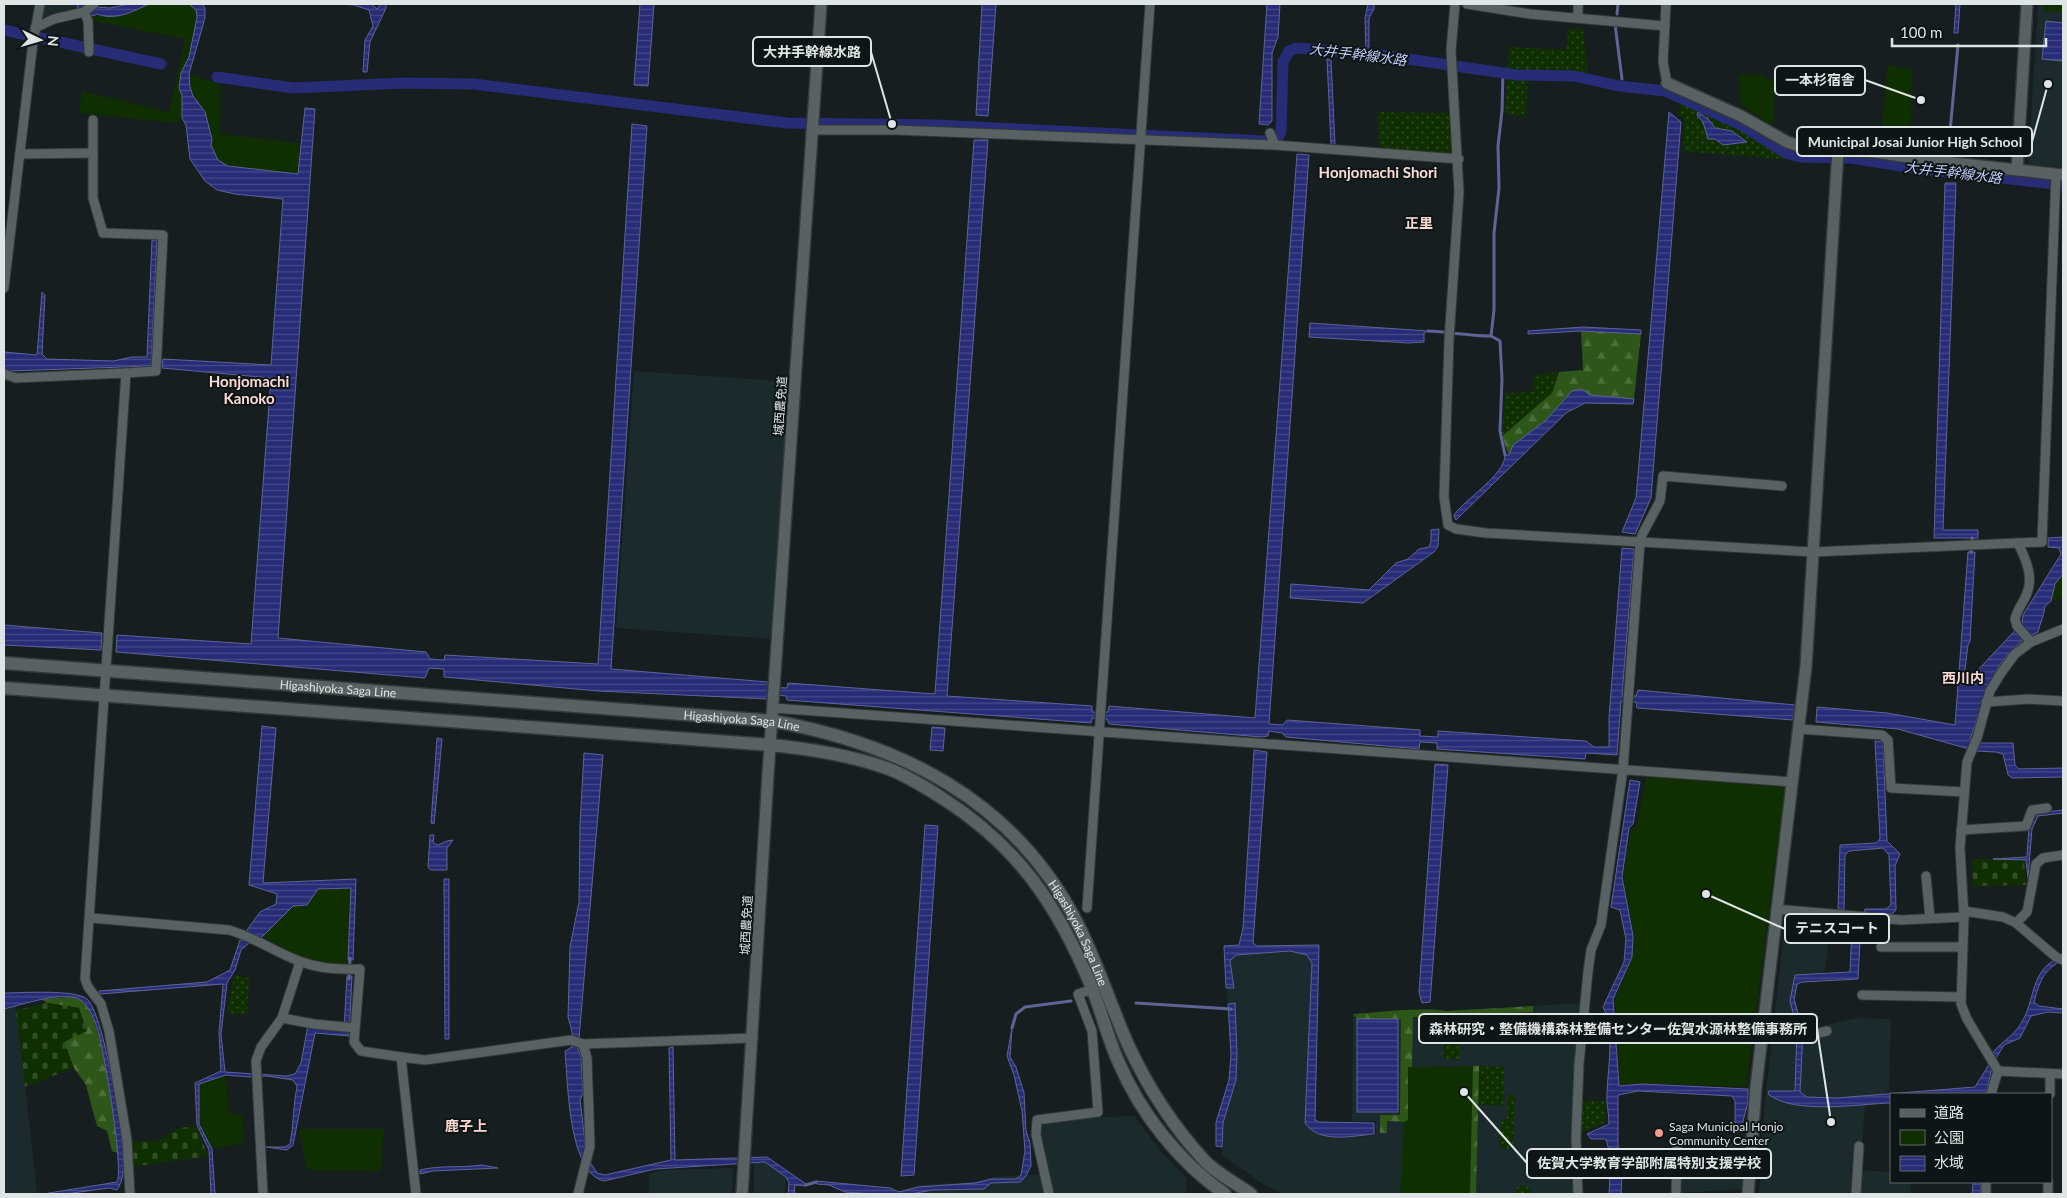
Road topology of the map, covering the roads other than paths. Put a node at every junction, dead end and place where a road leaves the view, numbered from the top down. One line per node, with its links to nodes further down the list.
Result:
1 (40, 4): 13 (street)
2 (94, 4): 10 (street)
3 (821, 4): 17 (street, 城西農免道)
4 (1150, 4): 19 (street)
5 (1455, 4): 24 (street)
6 (1467, 4): 11 (street)
7 (1578, 4): 11 (street)
8 (1666, 4): 12 (street)
9 (2027, 4): 25 (street)
10 (84, 12): 13 (street); 14 (street)
11 (1578, 17): 12 (street)
12 (1664, 26): 15 (street)
13 (35, 28): 22 (street)
14 (89, 48)
15 (1667, 83): 23 (street)
16 (93, 120): 21 (street)
17 (813, 130): 19 (street); 42 (street, 城西農免道)
18 (1270, 133): 20 (street)
19 (1140, 141): 20 (street); 44 (street)
20 (1274, 145): 24 (street)
21 (93, 153): 22 (street); 28 (street)
22 (20, 154): 27 (street)
23 (1838, 155): 25 (street); 33 (street)
24 (1459, 159): 31 (street)
25 (2017, 170): 26 (street)
26 (2058, 176): 32 (street)
27 (4, 288)
28 (126, 373): 29 (street); 37 (street)
29 (5, 375)
30 (1782, 486): 31 (street)
31 (1640, 543): 33 (street); 46 (street)
32 (2018, 543): 33 (street); 35 (street)
33 (1813, 552): 43 (street)
34 (2063, 629): 35 (street)
35 (2030, 641): 41 (street)
36 (4, 663): 37 (main road, Higashiyoka Saga Line)
37 (106, 671): 39 (street); 42 (main road, Higashiyoka Saga Line)
38 (4, 688): 39 (main road, Higashiyoka Saga Line)
39 (104, 696): 45 (main road, Higashiyoka Saga Line); 56 (street)
40 (2063, 701): 41 (street)
41 (1986, 702): 48 (street)
42 (774, 709): 44 (street); 45 (street, 城西農免道); 80 (main road, Higashiyoka Saga Line)
43 (1799, 729): 47 (street); 48 (street)
44 (1098, 732): 46 (street); 53 (street)
45 (771, 745): 63 (main road, Higashiyoka Saga Line); 70 (street, 城西農免道)
46 (1623, 769): 47 (street); 89 (street)
47 (1793, 782): 54 (street)
48 (1964, 792): 50 (street)
49 (2047, 808): 50 (street)
50 (1961, 830): 55 (street)
51 (2063, 855): 58 (street)
52 (1926, 876): 57 (street)
53 (1087, 908)
54 (1776, 909): 57 (street); 69 (street)
55 (1964, 914): 57 (street); 58 (street); 59 (street)
56 (91, 918): 62 (street); 82 (street)
57 (1930, 918)
58 (2016, 923): 61 (street)
59 (1962, 946): 60 (street); 65 (street)
60 (1881, 947)
61 (2059, 958)
62 (300, 962): 66 (street); 67 (street)
63 (1092, 989): 81 (main road, Higashiyoka Saga Line); 87 (street)
64 (1862, 995): 65 (street)
65 (1960, 996): 73 (street)
66 (282, 1018): 67 (street); 83 (street)
67 (350, 1027): 72 (street)
68 (1827, 1031): 69 (street)
69 (1762, 1032): 91 (street)
70 (753, 1038): 71 (street); 86 (street, 城西農免道)
71 (583, 1044): 72 (street); 85 (street)
72 (401, 1058): 84 (street)
73 (1996, 1067): 74 (street); 76 (street)
74 (2050, 1074): 75 (street); 77 (street)
75 (2063, 1074)
76 (1991, 1093)
77 (2050, 1093)
78 (1859, 1146): 92 (street)
79 (1676, 1147): 90 (street)
80 (1223, 1174): 81 (main road); 88 (main road, Higashiyoka Saga Line)
81 (1216, 1192)
82 (130, 1194)
83 (263, 1194)
84 (416, 1194)
85 (578, 1194)
86 (742, 1194)
87 (1049, 1194)
88 (1252, 1194)
89 (1578, 1194)
90 (1676, 1194)
91 (1748, 1194)
92 (1856, 1194)

